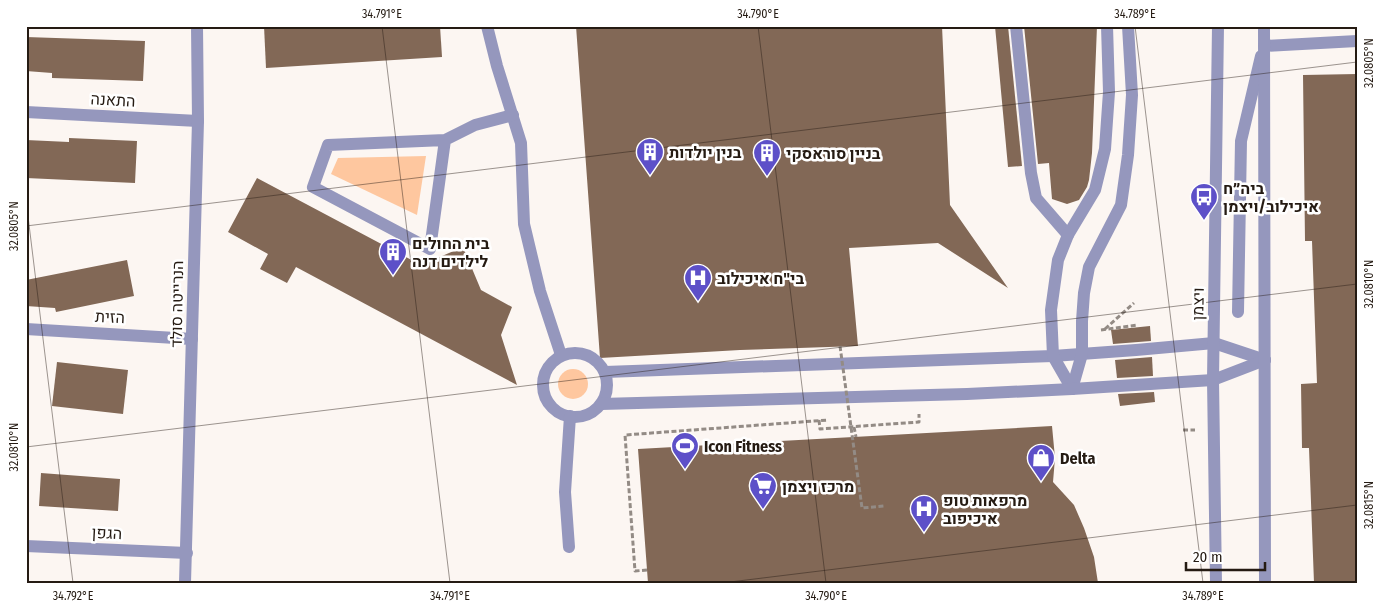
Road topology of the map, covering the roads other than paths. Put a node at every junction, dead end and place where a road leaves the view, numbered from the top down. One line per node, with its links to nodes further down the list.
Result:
1 (197, 26): 12 (street, הנרייטה סולד)
2 (488, 26): 11 (street)
3 (1016, 26): 14 (street)
4 (1107, 26): 14 (street)
5 (1128, 26): 19 (street)
6 (1218, 26): 18 (street, ויצמן)
7 (1264, 26): 9 (street)
8 (1357, 41): 9 (street)
9 (1264, 46): 15 (street); 22 (street)
10 (26, 112): 12 (street, התאנה)
11 (512, 115): 13 (street); 20 (street)
12 (198, 121): 17 (street, הנרייטה סולד)
13 (445, 140): 13 (street)
14 (1068, 235): 21 (street)
15 (1238, 312)
16 (26, 329): 17 (street, הזית)
17 (192, 338): 30 (street, הנרייטה סולד)
18 (1214, 343): 19 (street); 22 (street); 24 (street, ויצמן)
19 (1082, 354): 21 (street); 25 (street)
20 (561, 355): 23 (street); 27 (street)
21 (1053, 356): 23 (street); 25 (street)
22 (1265, 360): 24 (street); 33 (street)
23 (605, 372): 26 (street)
24 (1213, 380): 25 (street); 32 (street, ויצמן)
25 (1072, 389): 26 (street)
26 (601, 404): 27 (street)
27 (570, 416): 29 (street)
28 (26, 546): 30 (street, הגפן)
29 (569, 547)
30 (187, 553): 31 (street, הנרייטה סולד)
31 (185, 583)
32 (1216, 583)
33 (1265, 583)

